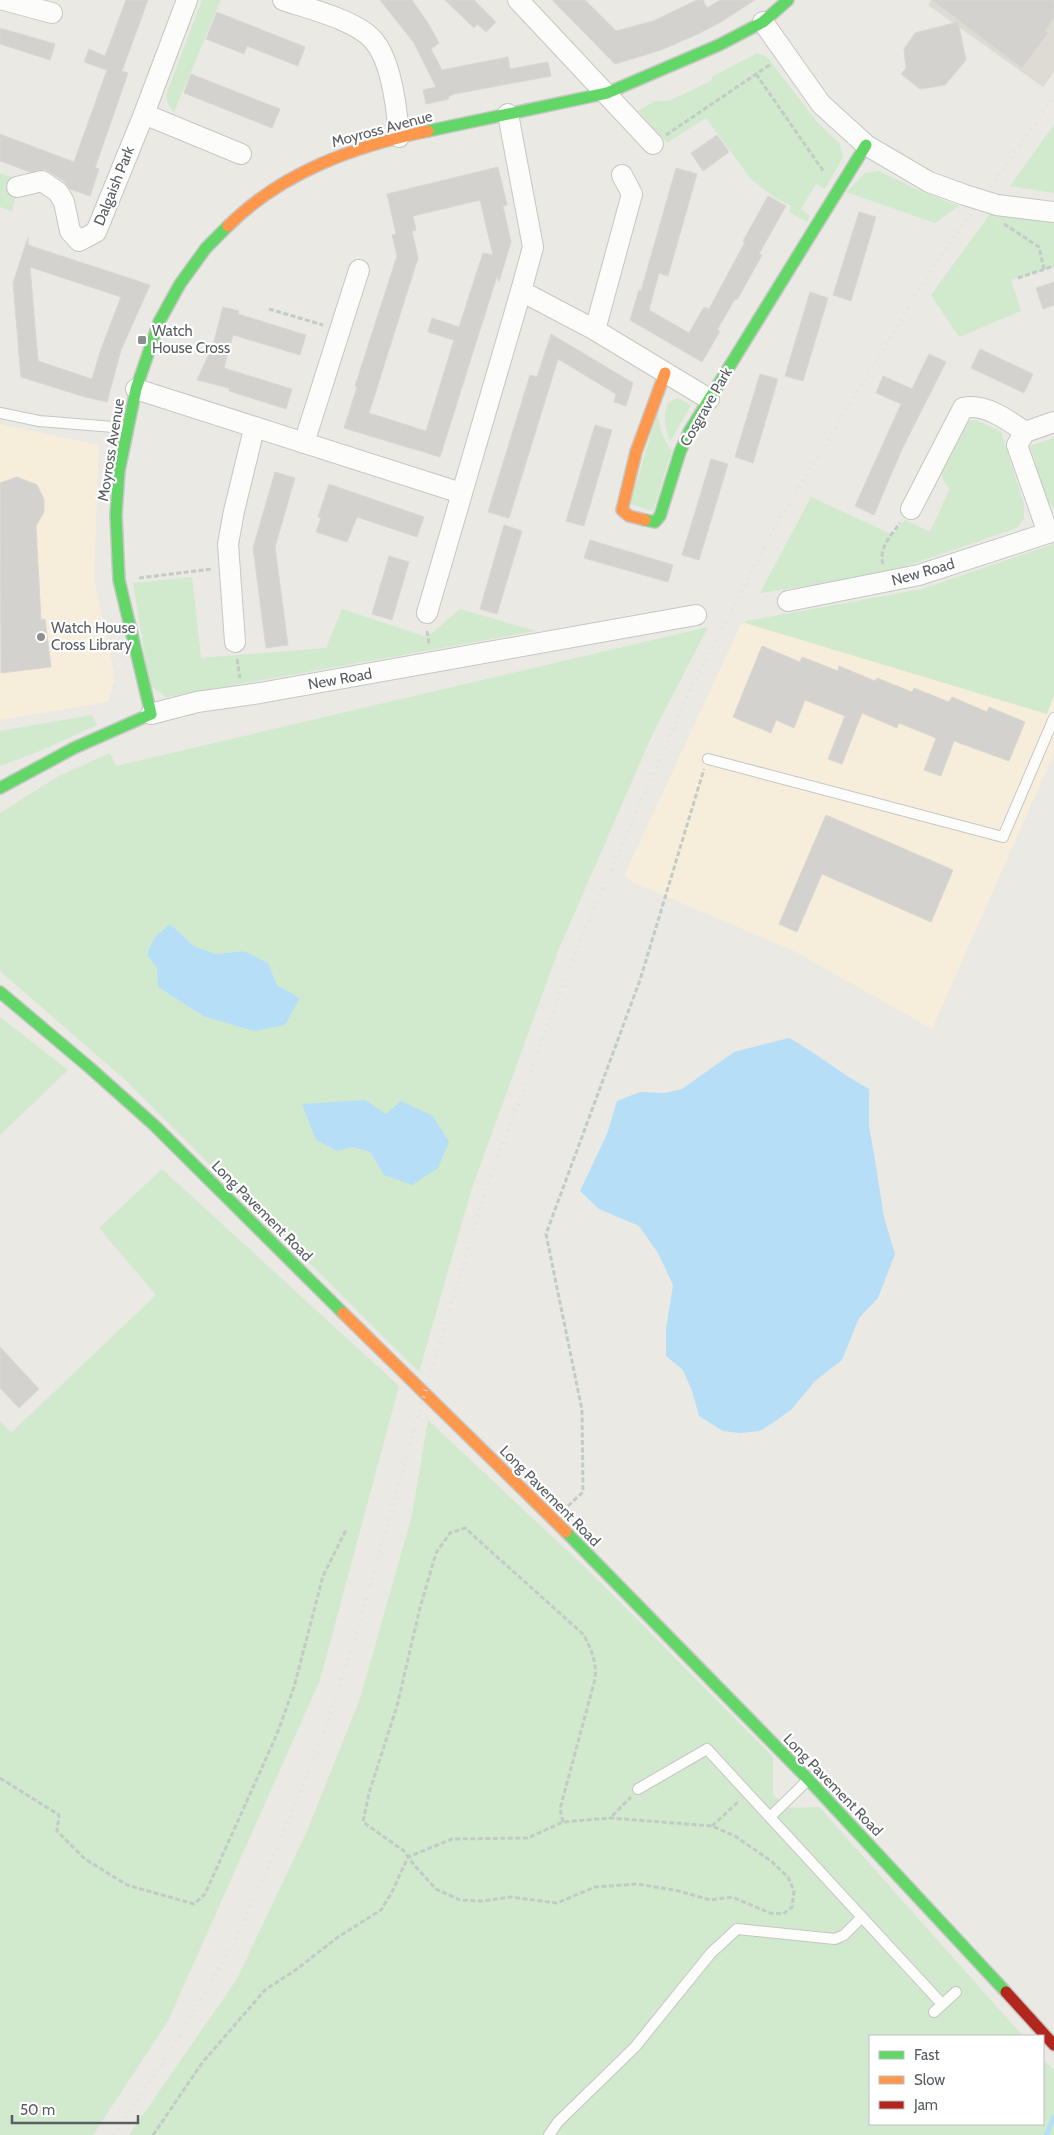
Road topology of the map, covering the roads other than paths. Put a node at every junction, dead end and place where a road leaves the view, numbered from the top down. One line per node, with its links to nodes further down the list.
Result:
1 (4, 0): 6 (street)
2 (188, 0): 9 (street, Dalgaish Park)
3 (283, 0): 11 (street)
4 (518, 0): 8 (street)
5 (788, 0): 7 (street, Moyross Avenue)
6 (52, 13)
7 (763, 22): 8 (street, Moyross Avenue); 13 (street)
8 (606, 93): 10 (street, Moyross Avenue); 12 (street)
9 (144, 114): 14 (street); 16 (street, Dalgaish Park)
10 (508, 114): 11 (street, Moyross Avenue); 19 (street)
11 (400, 137): 22 (street, Moyross Avenue)
12 (654, 144)
13 (866, 145): 17 (street, bridge); 23 (street, Cosgrave Park)
14 (241, 154)
15 (622, 175): 20 (street)
16 (17, 187)
17 (1054, 212)
18 (360, 270): 29 (street)
19 (521, 291): 20 (street); 30 (street)
20 (595, 330): 21 (street)
21 (665, 373): 23 (street); 23 (street, Cosgrave Park)
22 (136, 389): 26 (street, Moyross Avenue); 27 (street)
23 (709, 399)
24 (0, 413): 26 (lane)
25 (1054, 422): 28 (street)
26 (127, 428): 37 (street, Moyross Avenue)
27 (254, 429): 29 (street); 36 (street)
28 (1025, 432): 31 (street); 32 (street)
29 (304, 443): 30 (street)
30 (461, 493): 34 (street)
31 (912, 509)
32 (1051, 532): 33 (street, New Road)
33 (788, 601)
34 (427, 613)
35 (696, 615): 37 (street, New Road)
36 (235, 642)
37 (151, 714): 40 (street, New Road)
38 (1054, 718): 39 (lane)
39 (708, 759)
40 (0, 788)
41 (0, 992): 42 (street, Long Pavement Road)
42 (808, 1780): 44 (lane); 49 (street, Long Pavement Road)
43 (638, 1790): 44 (lane)
44 (770, 1817): 45 (lane)
45 (862, 1917): 47 (lane); 50 (lane)
46 (956, 1992): 47 (lane)
47 (942, 2004): 48 (lane)
48 (934, 2012)
49 (1054, 2045)
50 (549, 2135)

